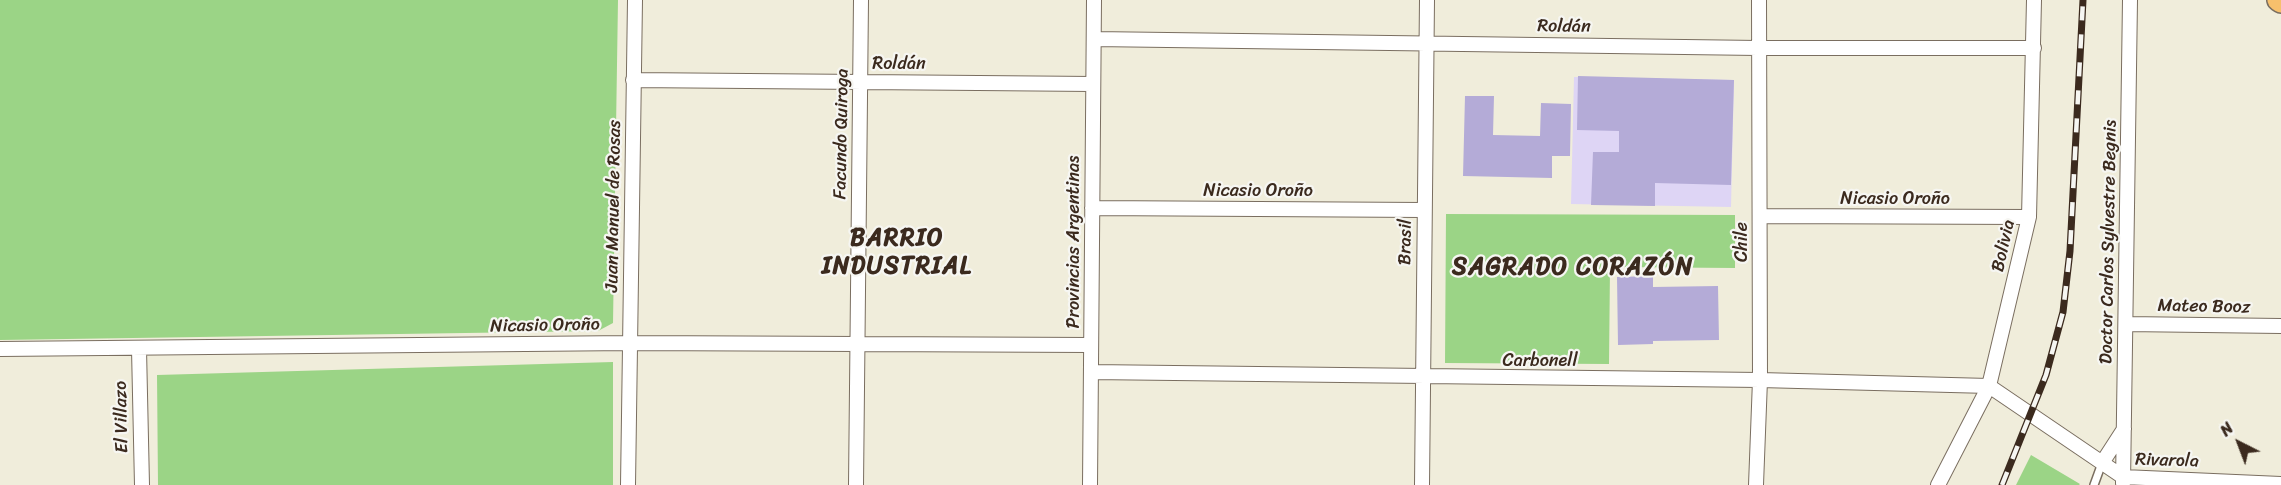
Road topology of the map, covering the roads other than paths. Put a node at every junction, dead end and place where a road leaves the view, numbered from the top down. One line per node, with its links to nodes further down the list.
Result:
1 (634, 0): 12 (street, Juan Manuel de Rosas)
2 (861, 0): 13 (street, Facundo Quiroga)
3 (1094, 0): 8 (street, Provincias Argentinas)
4 (1426, 0): 9 (street, Brasil)
5 (1759, 0): 10 (street, Chile)
6 (2034, 0): 11 (street, Bolivia)
7 (2130, 0): 19 (street, Doctor Carlos Sylvestre Begnis)
8 (1094, 39): 9 (street, Roldán); 14 (street, Provincias Argentinas)
9 (1426, 44): 10 (street, Roldán); 16 (street, Brasil)
10 (1758, 48): 11 (street, Roldán); 17 (street, Chile)
11 (2034, 48): 18 (street, Bolivia)
12 (633, 80): 13 (street, Roldán); 21 (street, Juan Manuel de Rosas)
13 (861, 82): 14 (street, Roldán); 22 (street, Facundo Quiroga)
14 (1093, 84): 15 (street, Provincias Argentinas)
15 (1092, 208): 16 (street, Nicasio Oroño); 23 (street, Provincias Argentinas)
16 (1425, 210): 27 (street, Brasil)
17 (1760, 216): 18 (street, Nicasio Oroño); 28 (street, Chile)
18 (2030, 217): 29 (street, Bolivia)
19 (2126, 324): 20 (street, Mateo Booz); 30 (street, Doctor Carlos Sylvestre Begnis)
20 (2281, 326)
21 (630, 343): 22 (street, Nicasio Oroño); 25 (street, Nicasio Oroño); 35 (street, Juan Manuel de Rosas)
22 (857, 344): 23 (street, Nicasio Oroño); 36 (street, Facundo Quiroga)
23 (1091, 345): 26 (street, Provincias Argentinas)
24 (0, 349): 25 (street, Nicasio Oroño)
25 (138, 349): 34 (street, El Villazo)
26 (1091, 372): 27 (street, Carbonell); 37 (street, Provincias Argentinas)
27 (1423, 378): 28 (street, Carbonell); 38 (street, Brasil)
28 (1760, 380): 29 (street, Carbonell); 39 (street, Chile)
29 (1989, 386): 31 (street); 40 (street, Bolivia)
30 (2124, 428): 31 (street); 32 (street, Doctor Carlos Sylvestre Begnis)
31 (2102, 463): 32 (street); 41 (lane)
32 (2123, 481): 33 (street, Rivarola)
33 (2281, 484)
34 (142, 485)
35 (628, 485)
36 (856, 485)
37 (1090, 485)
38 (1422, 485)
39 (1756, 485)
40 (1938, 485)
41 (2094, 485)

